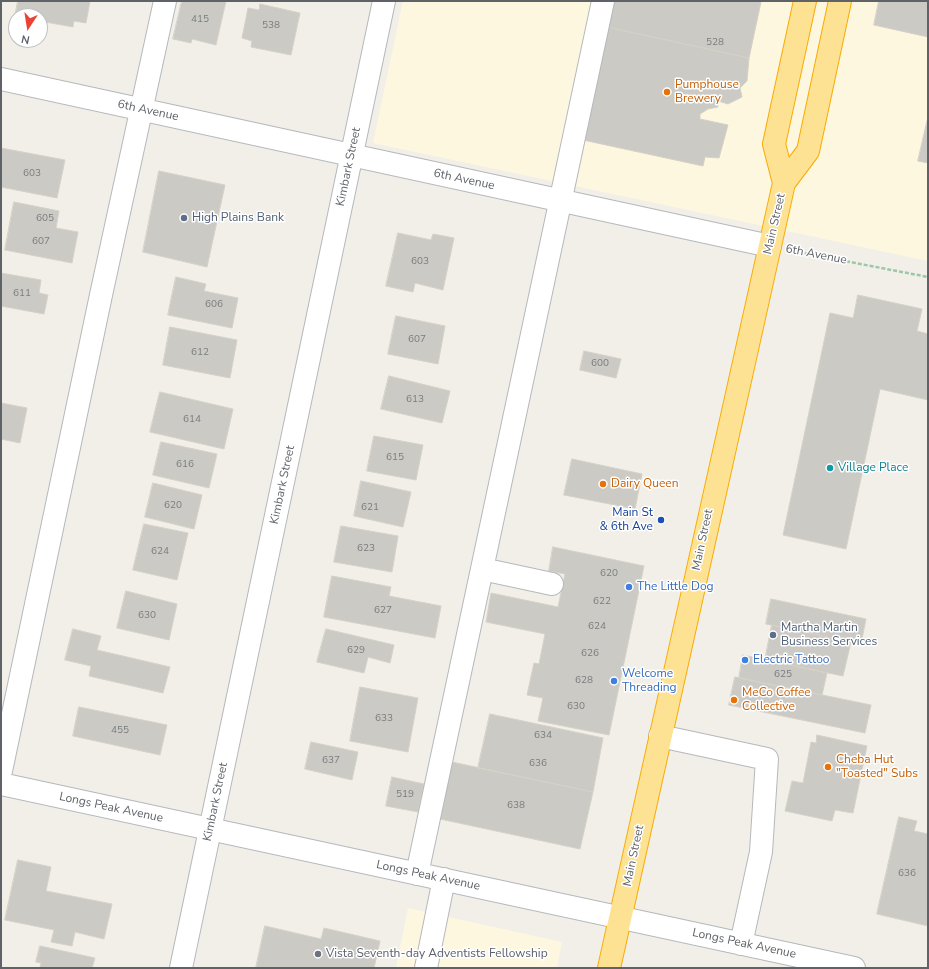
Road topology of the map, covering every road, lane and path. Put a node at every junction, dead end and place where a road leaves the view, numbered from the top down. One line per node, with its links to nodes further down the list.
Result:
1 (166, 1): 7 (street)
2 (384, 1): 8 (street, Kimbark Street)
3 (603, 1): 10 (street)
4 (805, 1): 9 (highway, Main Street)
5 (840, 1): 9 (highway, Main Street)
6 (1, 79): 7 (street, 6th Avenue)
7 (143, 110): 8 (street, 6th Avenue); 16 (street)
8 (352, 155): 10 (street, 6th Avenue); 18 (street, Kimbark Street)
9 (784, 183): 11 (highway, Main Street)
10 (561, 201): 11 (street, 6th Avenue); 13 (street)
11 (770, 246): 12 (path, 6th Avenue); 15 (highway, Main Street)
12 (928, 277)
13 (482, 569): 14 (street); 19 (street)
14 (552, 584)
15 (660, 736): 21 (highway, Main Street); 22 (street)
16 (1, 771)
17 (1, 784): 18 (street, Longs Peak Avenue)
18 (210, 829): 19 (street, Longs Peak Avenue); 23 (street, Kimbark Street)
19 (417, 874): 20 (street, Longs Peak Avenue)
20 (444, 880): 21 (street, Longs Peak Avenue); 24 (street)
21 (620, 917): 22 (street, Longs Peak Avenue); 25 (highway, Main Street)
22 (742, 944): 26 (street, Longs Peak Avenue)
23 (181, 968)
24 (426, 968)
25 (609, 968)
26 (854, 968)

